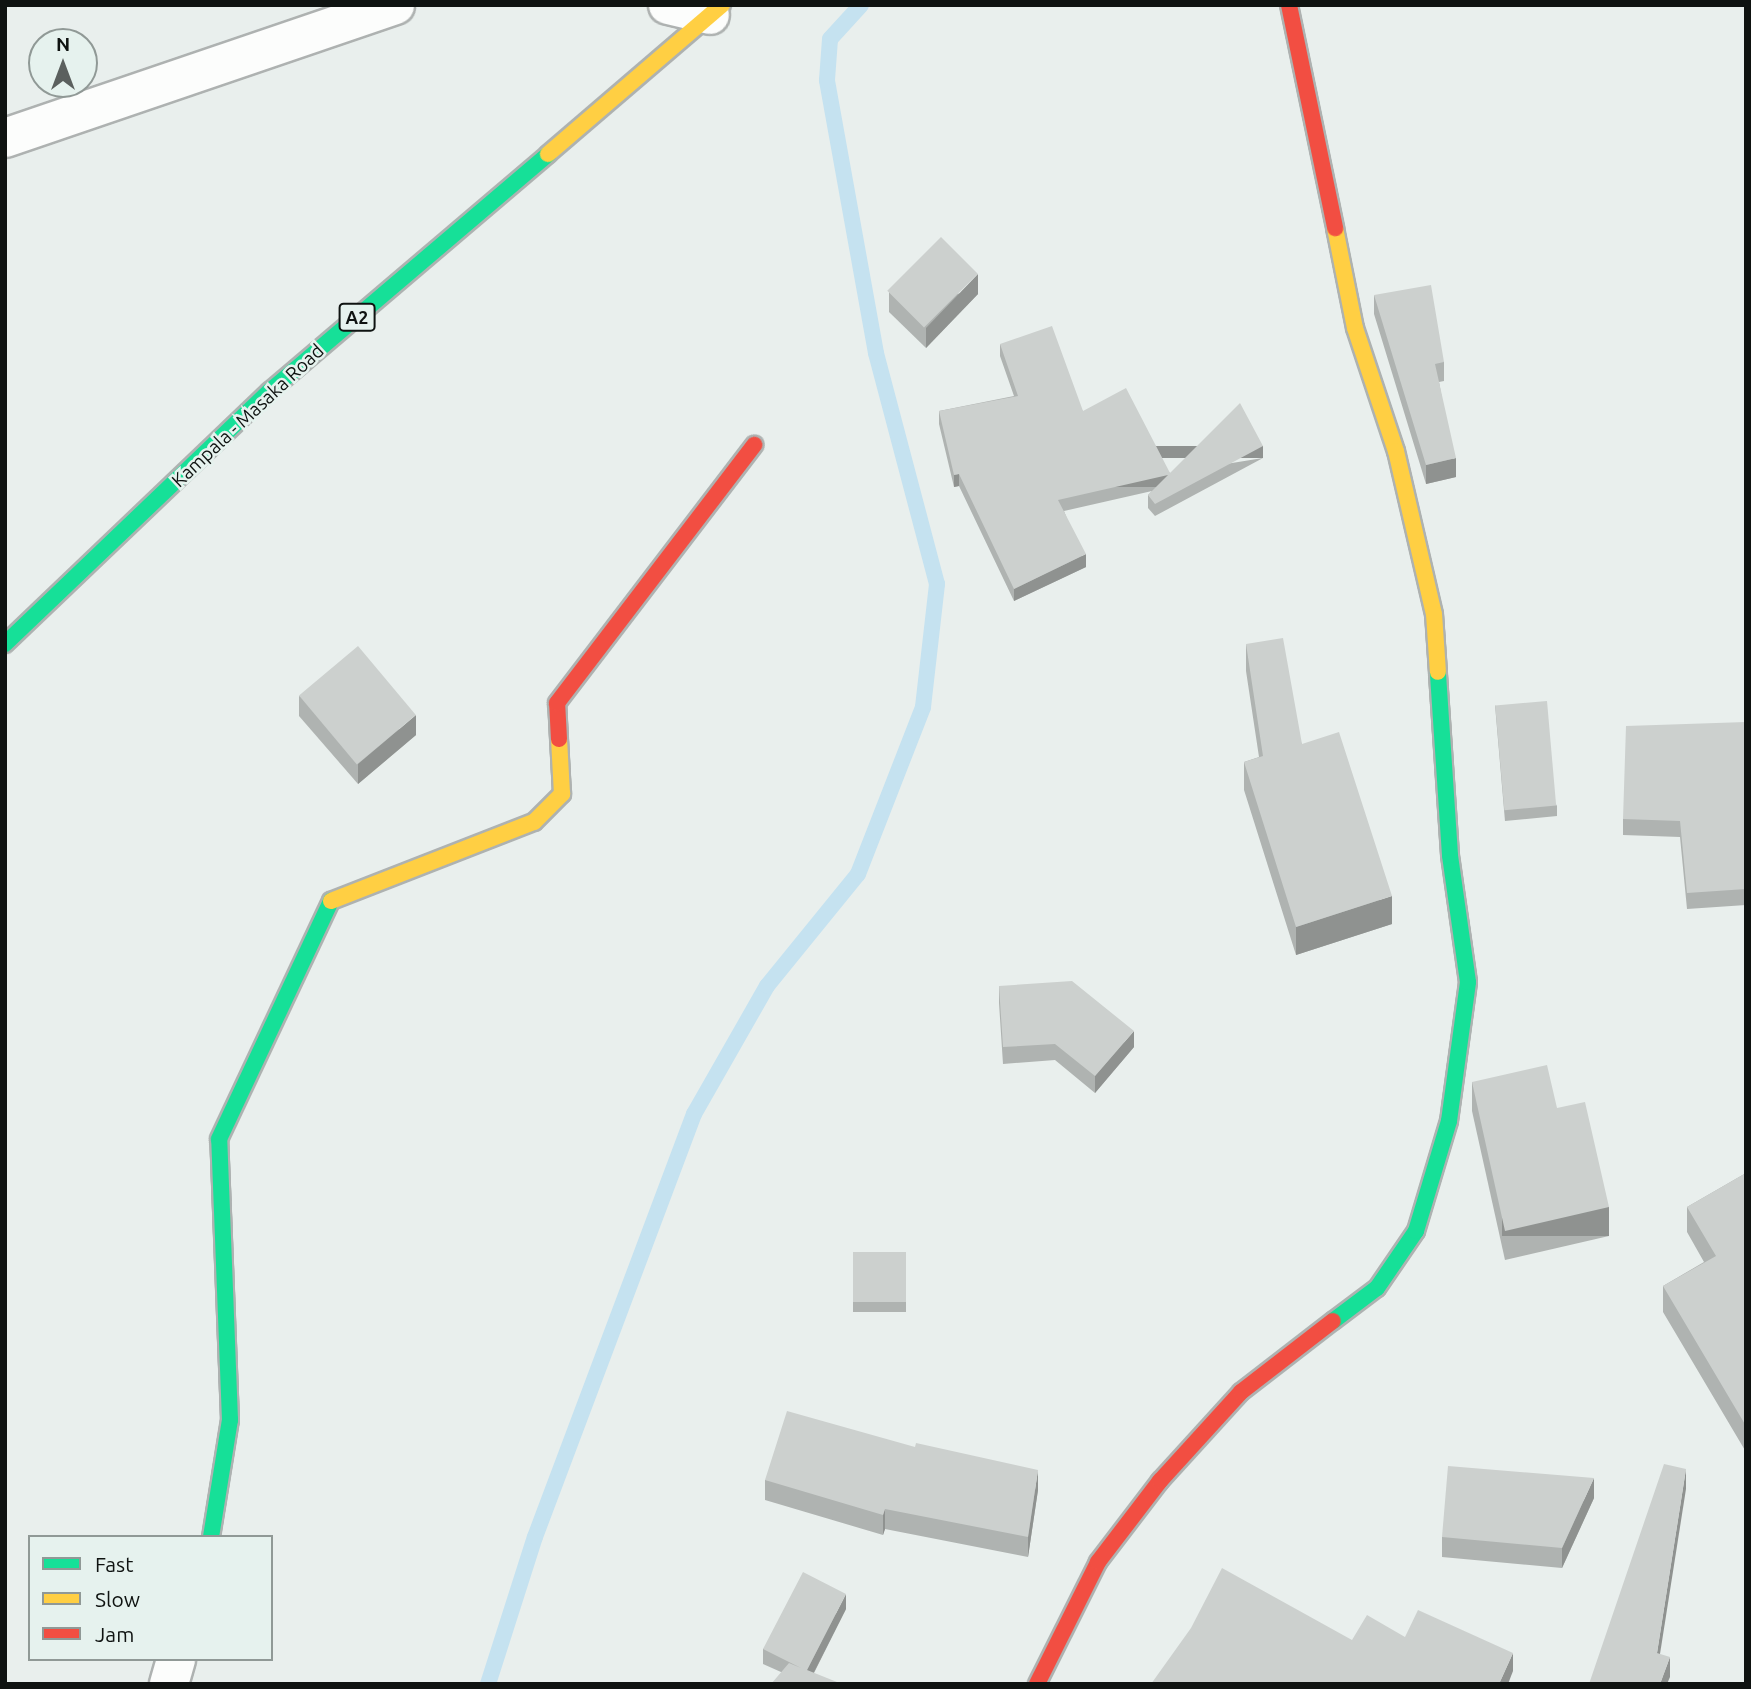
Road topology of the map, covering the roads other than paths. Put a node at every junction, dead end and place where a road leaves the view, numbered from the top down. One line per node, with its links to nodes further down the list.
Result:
1 (395, 5): 5 (street)
2 (668, 5): 4 (street)
3 (1289, 5): 11 (street)
4 (716, 10): 7 (street, Kampala - Masaka Road / A2)
5 (5, 138)
6 (754, 445): 8 (street)
7 (5, 644)
8 (211, 1535)
9 (175, 1661): 10 (street)
10 (169, 1684)
11 (1037, 1684)

